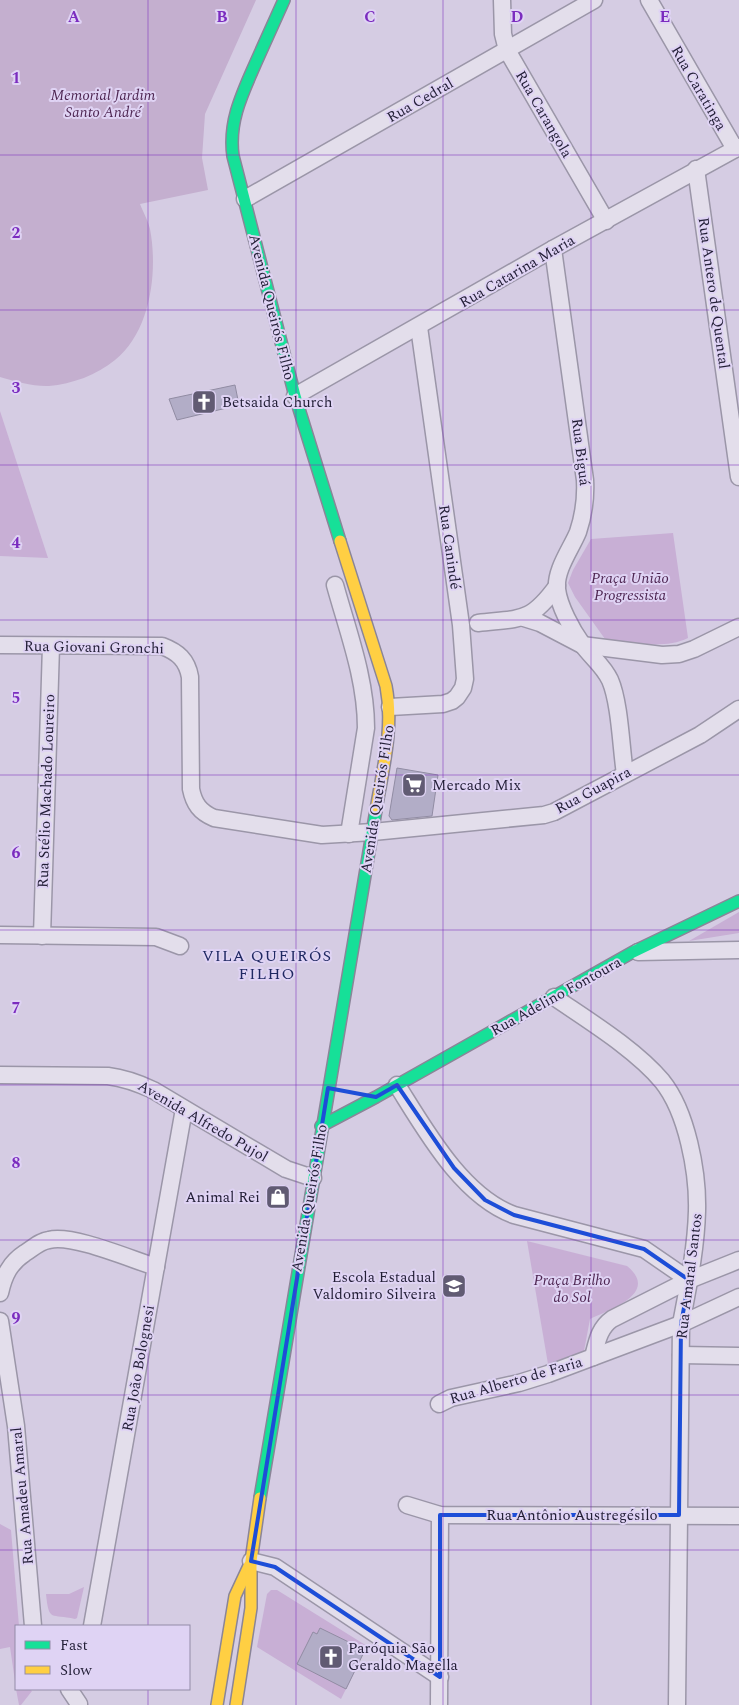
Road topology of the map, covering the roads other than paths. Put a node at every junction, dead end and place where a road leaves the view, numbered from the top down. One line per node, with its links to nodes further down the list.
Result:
1 (284, 0): 8 (main road, Avenida Queirós Filho)
2 (502, 0): 5 (street, Rua Carangola)
3 (594, 0): 5 (street, Rua Cedral)
4 (649, 0): 6 (street, Rua Caratinga)
5 (507, 50): 8 (street, Rua Cedral); 9 (street, Rua Carangola)
6 (737, 148): 7 (street, Rua Catarina Maria)
7 (696, 169): 9 (street, Rua Catarina Maria); 13 (street, Rua Antero de Quental)
8 (245, 200): 12 (main road, Avenida Queirós Filho)
9 (606, 221): 10 (street, Rua Catarina Maria)
10 (553, 250): 11 (street, Rua Catarina Maria); 15 (street, Rua Biguá)
11 (419, 327): 12 (street, Rua Catarina Maria); 22 (street, Rua Canindé)
12 (295, 396): 22 (main road, Avenida Queirós Filho)
13 (739, 477)
14 (334, 585): 26 (street, Avenida Queirós Filho)
15 (557, 586): 16 (street); 20 (street)
16 (524, 618): 17 (street); 20 (street)
17 (478, 623)
18 (739, 627): 20 (street)
19 (0, 645): 21 (street, Rua Giovani Gronchi)
20 (582, 645): 24 (street)
21 (51, 646): 26 (street, Rua Giovani Gronchi); 29 (street, Rua Stélio Machado Loureiro)
22 (390, 706): 25 (main road, Avenida Queirós Filho)
23 (739, 709): 24 (street, Rua Guapira)
24 (624, 774): 25 (street, Rua Guapira)
25 (373, 832): 26 (street, Rua Giovani Gronchi); 36 (main road, Avenida Queirós Filho)
26 (349, 834)
27 (739, 901): 32 (main road, Rua Adelino Fontoura)
28 (0, 935): 29 (street)
29 (42, 936): 30 (street)
30 (180, 946)
31 (739, 950): 32 (street)
32 (633, 952): 33 (main road, Rua Adelino Fontoura)
33 (554, 997): 35 (main road, Rua Adelino Fontoura); 45 (street, Rua Amaral Santos)
34 (0, 1075): 40 (street, Avenida Alfredo Pujol)
35 (397, 1085): 39 (main road, Rua Adelino Fontoura); 45 (street)
36 (328, 1088): 37 (main road); 41 (main road, Avenida Queirós Filho)
37 (342, 1092)
38 (355, 1095): 39 (main road)
39 (376, 1097): 41 (main road, Rua Adelino Fontoura)
40 (184, 1109): 42 (street, Avenida Alfredo Pujol); 44 (street, Rua João Bolognesi)
41 (321, 1126): 42 (main road, Avenida Queirós Filho)
42 (313, 1178): 58 (main road, Avenida Queirós Filho)
43 (739, 1260): 45 (street, Rua Alberto de Faria)
44 (156, 1267): 46 (street); 61 (street, Rua João Bolognesi)
45 (689, 1280): 49 (street, Rua Amaral Santos); 52 (street, Rua Alberto de Faria)
46 (0, 1293)
47 (739, 1298): 49 (street, Rua Alberto de Faria)
48 (0, 1321): 59 (street, Rua Amadeu Amaral)
49 (681, 1324): 50 (street, Rua Amaral Santos); 52 (street, Rua Alberto de Faria)
50 (680, 1356): 51 (street); 56 (street, Rua Amaral Santos)
51 (739, 1356)
52 (593, 1357): 53 (street, Rua Alberto de Faria)
53 (439, 1404)
54 (407, 1505): 55 (street, Rua Antônio Austregésilo)
55 (440, 1514): 56 (street, Rua Antônio Austregésilo); 62 (street)
56 (679, 1515): 57 (street, Rua Antônio Austregésilo); 69 (street, Rua Amaral Santos)
57 (739, 1516)
58 (251, 1561): 62 (street); 66 (main road, Avenida Queirós Filho); 67 (main road, Avenida Queirós Filho)
59 (33, 1619): 60 (street, Rua Amadeu Amaral)
60 (45, 1625)
61 (92, 1625)
62 (440, 1677): 68 (street)
63 (70, 1690): 65 (street)
64 (81, 1690): 65 (street)
65 (79, 1705)
66 (217, 1705)
67 (236, 1705)
68 (439, 1705)
69 (677, 1705)

